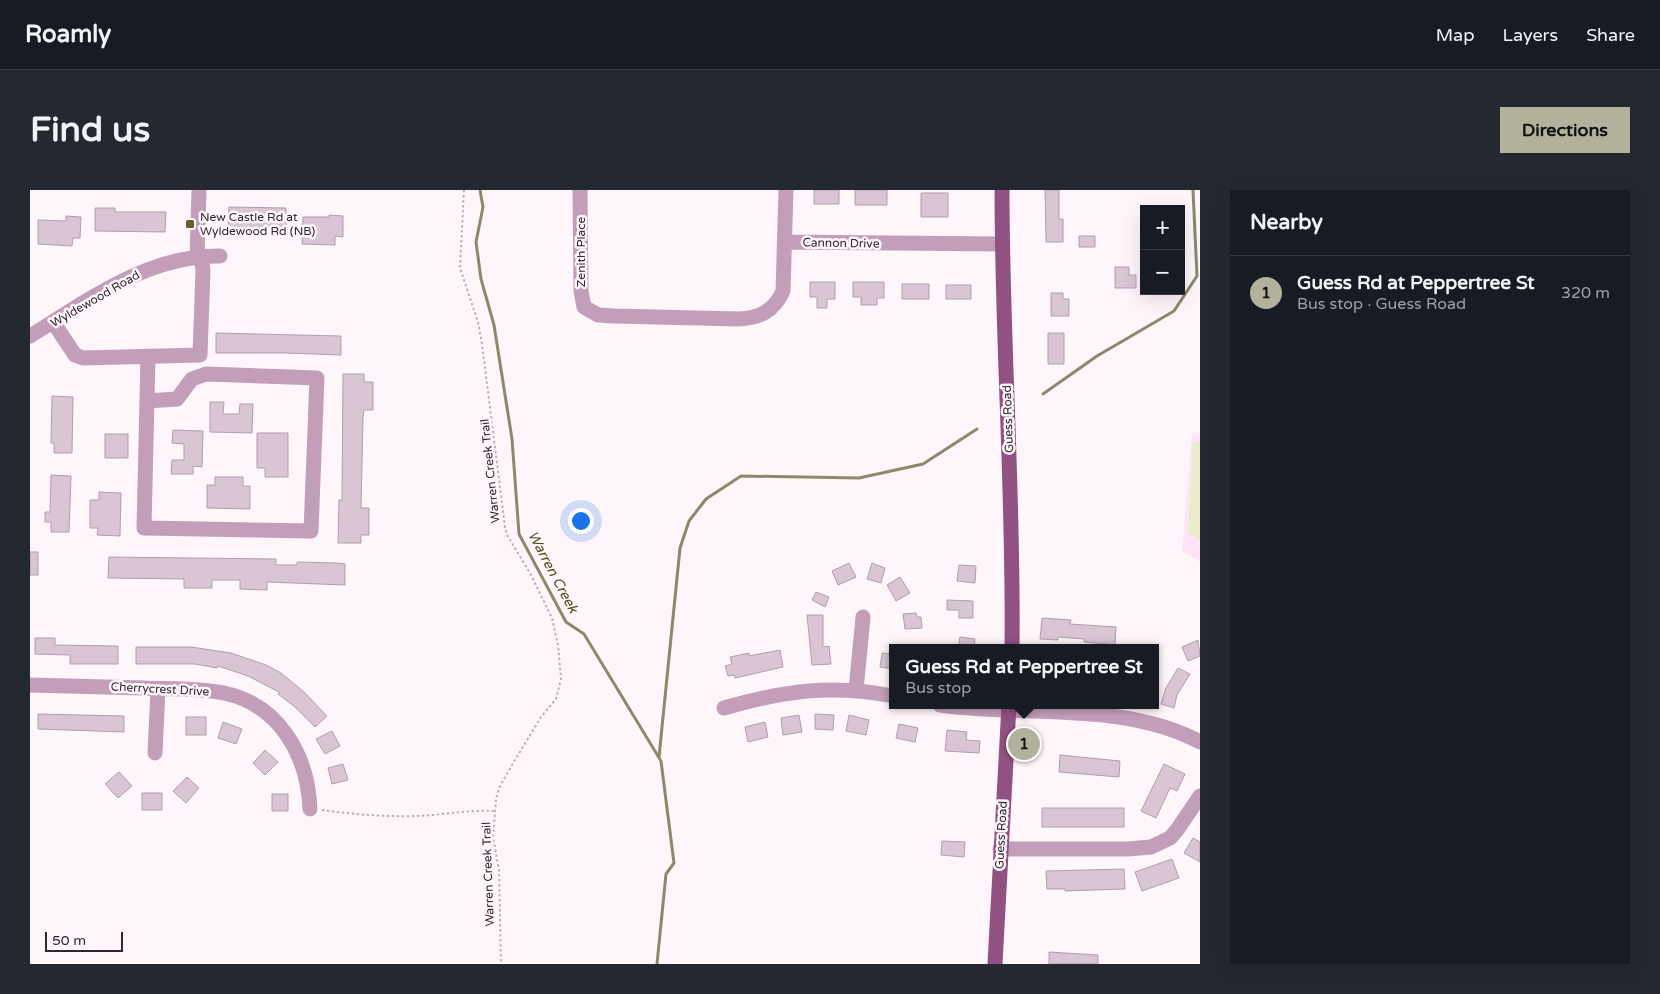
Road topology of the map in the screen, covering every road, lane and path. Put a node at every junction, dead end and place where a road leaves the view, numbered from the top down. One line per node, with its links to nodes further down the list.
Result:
1 (199, 190): 9 (street)
2 (464, 190): 30 (path, Warren Creek Trail)
3 (580, 190): 10 (street, Zenith Place)
4 (786, 190): 6 (street)
5 (1002, 190): 7 (main road, Guess Road)
6 (785, 242): 7 (street, Cannon Drive); 10 (street, Cannon Drive)
7 (1002, 244): 18 (main road, Guess Road)
8 (220, 256): 9 (street, Wyldewood Road)
9 (199, 257): 11 (street, Wyldewood Road); 13 (street)
10 (589, 311)
11 (53, 322): 12 (street, Wyldewood Road); 14 (street)
12 (30, 336)
13 (200, 355): 14 (street); 15 (street)
14 (148, 357): 16 (street)
15 (206, 374): 16 (street); 16 (street)
16 (147, 401)
17 (863, 617): 21 (street)
18 (1012, 644)
19 (30, 685): 20 (street, Cherrycrest Drive)
20 (158, 688): 27 (street); 29 (street, Cherrycrest Drive)
21 (856, 690): 22 (street); 23 (street)
22 (889, 695)
23 (724, 708)
24 (1009, 709): 31 (main road, Guess Road)
25 (1020, 709): 26 (street)
26 (1198, 736)
27 (156, 753)
28 (1200, 796): 31 (street)
29 (310, 809): 30 (path)
30 (495, 811): 32 (path, Warren Creek Trail)
31 (1000, 849): 33 (main road, Guess Road)
32 (501, 964)
33 (995, 964)

